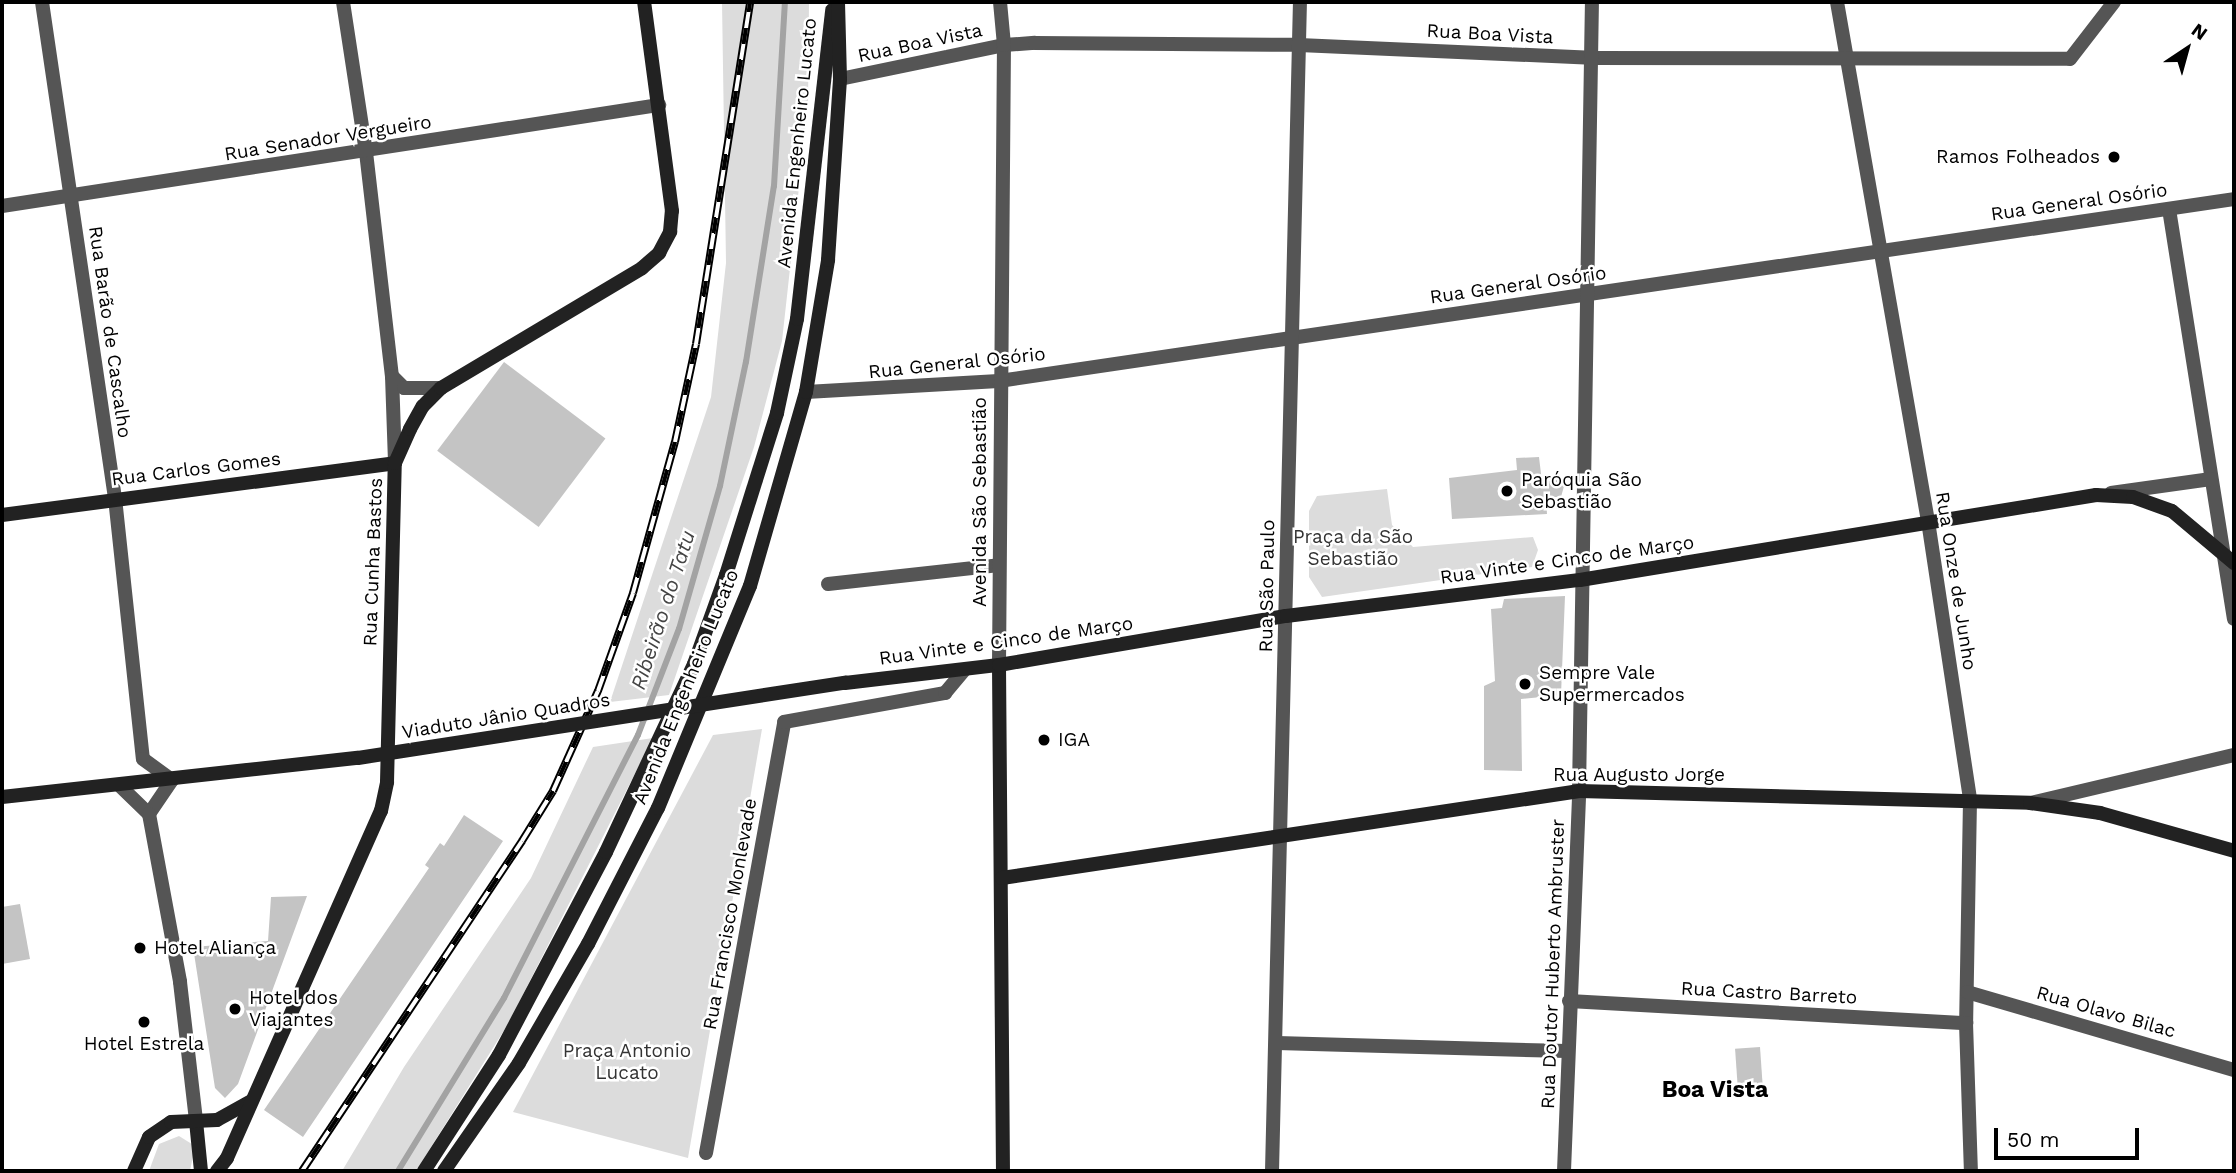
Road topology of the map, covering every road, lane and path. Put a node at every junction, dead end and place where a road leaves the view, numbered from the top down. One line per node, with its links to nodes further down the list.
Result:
1 (41, 2): 18 (street, Rua Barão de Cascalho)
2 (343, 2): 17 (street, Rua Cunha Bastos)
3 (644, 2): 16 (main road)
4 (835, 2): 14 (main road, Avenida Engenheiro Lucato); 15 (main road, Avenida Engenheiro Lucato)
5 (1000, 2): 10 (street, Avenida São Sebastião)
6 (1300, 2): 11 (street, Rua São Paulo)
7 (1592, 2): 13 (street, Rua Doutor Huberto Ambruster)
8 (1837, 2): 12 (street, Rua Onze de Junho)
9 (2114, 2): 12 (street, Rua Boa Vista)
10 (1004, 45): 11 (street, Rua Boa Vista); 15 (street, Rua Boa Vista); 27 (street, Avenida São Sebastião)
11 (1298, 45): 13 (street, Rua Boa Vista); 25 (street, Rua São Paulo)
12 (1846, 57): 13 (street, Rua Boa Vista); 22 (street, Rua Onze de Junho)
13 (1591, 58): 23 (street, Rua Doutor Huberto Ambruster)
14 (820, 79): 15 (main road); 24 (main road, Avenida Engenheiro Lucato)
15 (840, 79): 29 (main road, Avenida Engenheiro Lucato)
16 (659, 105): 17 (street, Rua Senador Vergueiro); 28 (main road)
17 (366, 152): 18 (street, Rua Senador Vergueiro); 26 (street, Rua Cunha Bastos)
18 (70, 195): 20 (street, Rua Senador Vergueiro); 33 (street, Rua Barão de Cascalho)
19 (2234, 199): 21 (street, Rua General Osório)
20 (2, 206)
21 (2169, 209): 22 (street, Rua General Osório); 31 (street)
22 (1878, 251): 23 (street, Rua General Osório); 35 (street, Rua Onze de Junho)
23 (1586, 294): 25 (street, Rua General Osório); 39 (street, Rua Doutor Huberto Ambruster)
24 (797, 319): 29 (main road); 69 (main road, Avenida Engenheiro Lucato)
25 (1290, 337): 27 (street, Rua General Osório); 41 (street, Rua São Paulo)
26 (392, 376): 28 (street); 30 (street, Rua Cunha Bastos)
27 (999, 381): 29 (street, Rua General Osório); 38 (street, Avenida São Sebastião)
28 (440, 388): 30 (main road)
29 (806, 392): 70 (main road, Avenida Engenheiro Lucato)
30 (395, 463): 33 (main road, Rua Carlos Gomes); 63 (main road, Rua Cunha Bastos)
31 (2211, 479): 32 (street, Rua Vinte e Cinco de Março); 36 (street)
32 (2096, 495): 35 (main road, Rua Vinte e Cinco de Março); 36 (main road)
33 (115, 498): 34 (main road, Rua Carlos Gomes); 47 (street, Rua Barão de Cascalho)
34 (2, 514)
35 (1928, 521): 39 (main road, Rua Vinte e Cinco de Março); 51 (street, Rua Onze de Junho)
36 (2221, 550): 37 (main road); 42 (street)
37 (2234, 563)
38 (999, 565): 40 (street); 43 (street, Avenida São Sebastião)
39 (1580, 580): 41 (main road, Rua Vinte e Cinco de Março); 49 (street, Rua Doutor Huberto Ambruster)
40 (828, 584)
41 (1286, 616): 43 (main road, Rua Vinte e Cinco de Março); 54 (street, Rua São Paulo)
42 (2234, 619)
43 (999, 666): 44 (main road, Rua Vinte e Cinco de Março); 56 (main road, Avenida São Sebastião)
44 (964, 670): 45 (main road, Rua Vinte e Cinco de Março); 65 (street, Rua Francisco Monlevade)
45 (845, 683): 47 (main road, Viaduto Jânio Quadros, bridge)
46 (2234, 755): 52 (street)
47 (172, 780): 48 (main road, Viaduto Jânio Quadros); 53 (street)
48 (119, 785): 50 (main road, Viaduto Jânio Quadros); 53 (street)
49 (1579, 791): 51 (main road, Rua Augusto Jorge); 54 (main road, Rua Augusto Jorge); 58 (street, Rua Doutor Huberto Ambruster)
50 (2, 797)
51 (1970, 800): 52 (main road, Rua Augusto Jorge); 57 (street, Rua Onze de Junho)
52 (2030, 803): 55 (main road, Rua Augusto Jorge)
53 (149, 814): 64 (street)
54 (1281, 839): 56 (main road, Rua Augusto Jorge); 60 (street, Rua São Paulo)
55 (2234, 851)
56 (1002, 878): 71 (main road, Avenida São Sebastião)
57 (1966, 992): 59 (street, Rua Onze de Junho); 62 (street, Rua Olavo Bilac)
58 (1569, 1001): 59 (street, Rua Castro Barreto); 61 (street, Rua Doutor Huberto Ambruster)
59 (1966, 1023): 74 (street, Rua Onze de Junho)
60 (1277, 1043): 61 (street); 72 (street, Rua São Paulo)
61 (1567, 1051): 73 (street, Rua Doutor Huberto Ambruster)
62 (2234, 1070)
63 (252, 1098): 64 (main road); 68 (main road, Rua Cunha Bastos)
64 (197, 1121): 66 (main road); 67 (main road)
65 (706, 1153)
66 (134, 1171)
67 (201, 1171)
68 (217, 1171)
69 (424, 1171)
70 (444, 1171)
71 (1003, 1171)
72 (1272, 1171)
73 (1564, 1171)
74 (1971, 1171)

